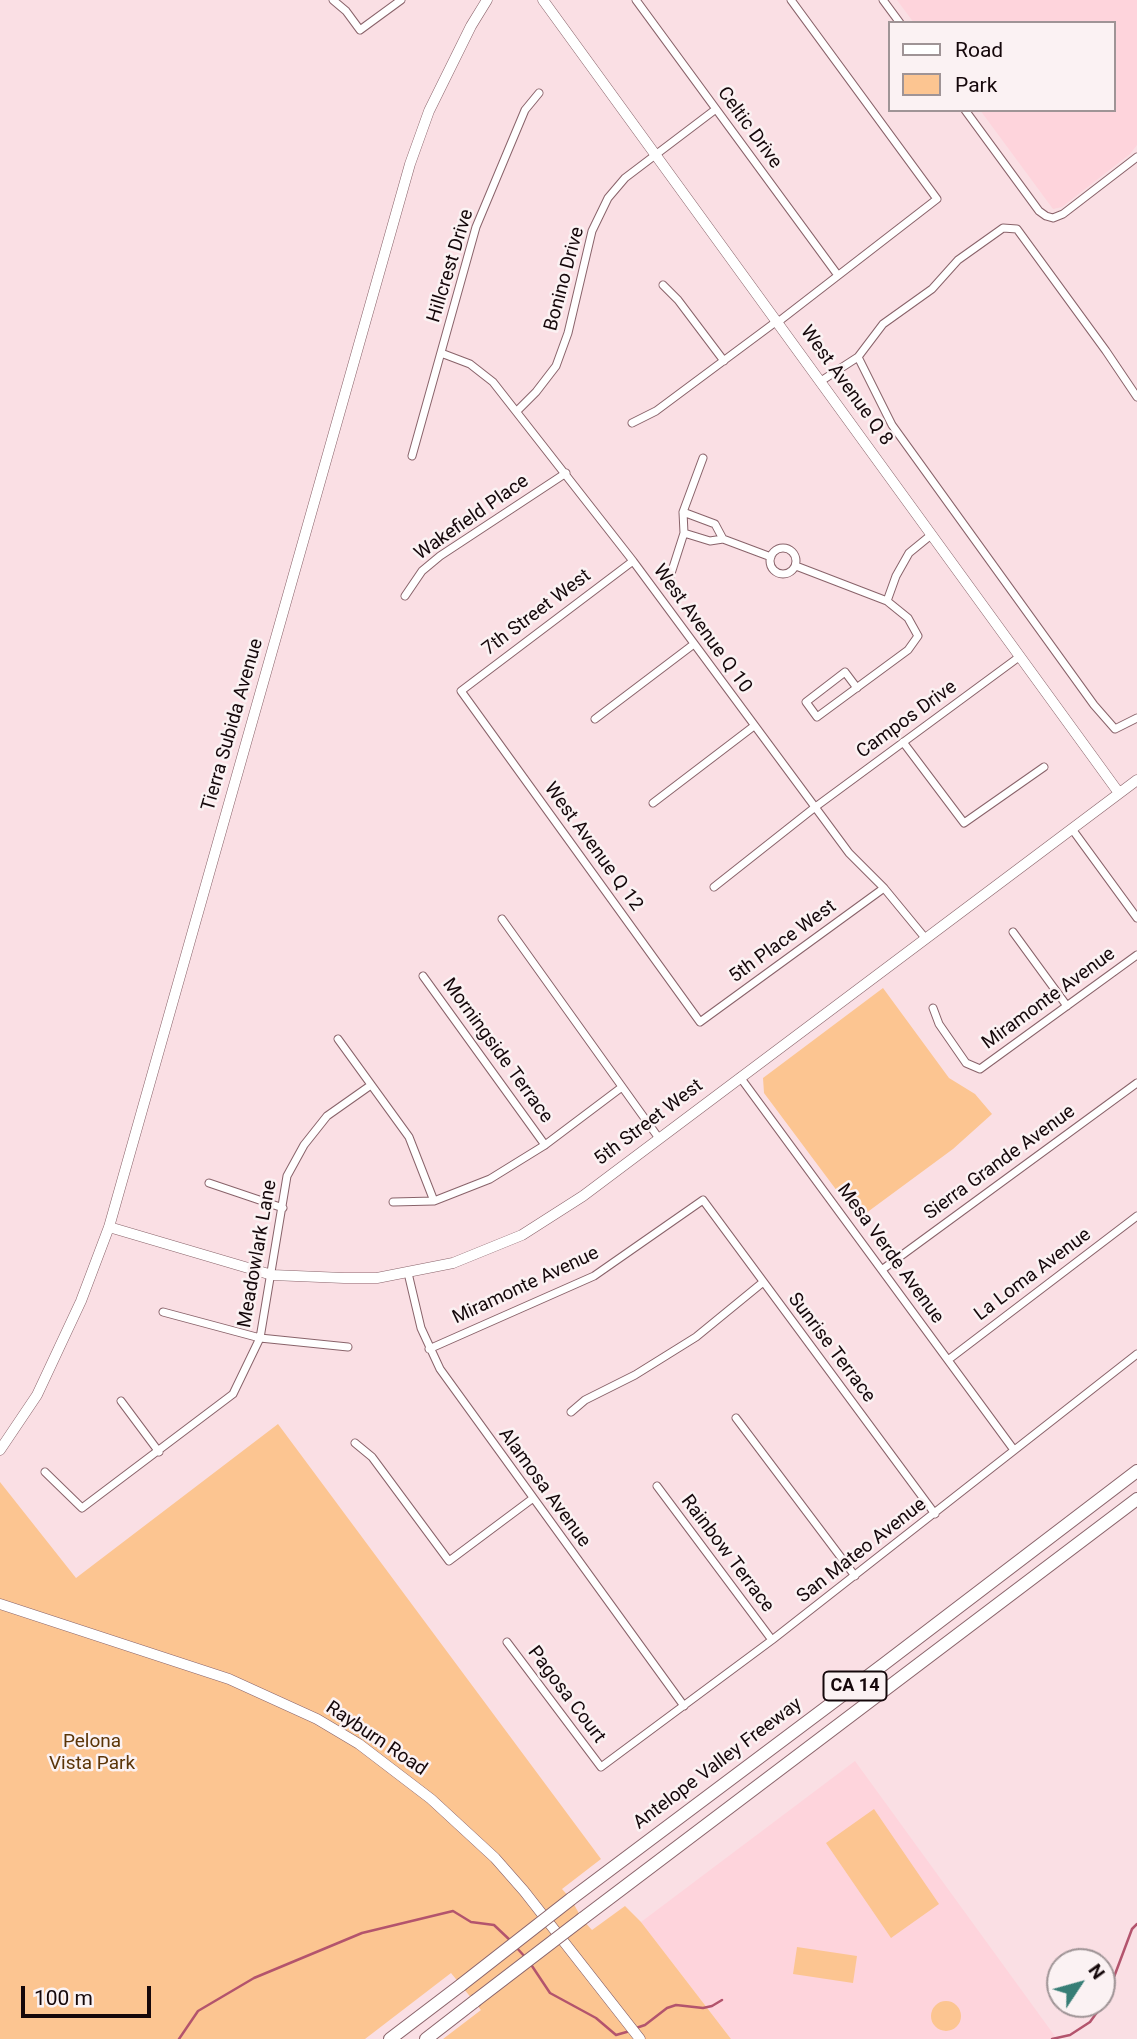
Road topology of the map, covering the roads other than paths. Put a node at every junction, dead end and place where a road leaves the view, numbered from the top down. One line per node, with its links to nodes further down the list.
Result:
1 (333, 0): 2 (street)
2 (401, 0)
3 (543, 0): 12 (street, West Avenue Q 8)
4 (636, 0): 10 (street, Celtic Drive)
5 (791, 0): 14 (street)
6 (883, 0): 8 (street)
7 (487, 1): 75 (street, Tierra Subida Avenue)
8 (899, 21)
9 (539, 93): 17 (street, Hillcrest Drive)
10 (716, 109): 12 (street, Bonino Drive); 14 (street, Celtic Drive)
11 (966, 112): 13 (street)
12 (656, 155): 16 (street, West Avenue Q 8); 22 (street, Bonino Drive)
13 (1137, 157)
14 (837, 274): 16 (street)
15 (663, 285): 19 (street)
16 (778, 322): 19 (street); 20 (street, West Avenue Q 8)
17 (442, 354): 22 (street, West Avenue Q 10); 24 (street, Hillcrest Drive)
18 (858, 357): 20 (street); 21 (street); 41 (street)
19 (724, 361): 23 (street)
20 (821, 381): 29 (street, West Avenue Q 8)
21 (1137, 397)
22 (517, 411): 26 (street, West Avenue Q 10)
23 (632, 423)
24 (412, 456)
25 (703, 458): 27 (street)
26 (566, 473): 32 (street, West Avenue Q 10); 35 (street, Wakefield Place)
27 (683, 512): 28 (street); 30 (street)
28 (684, 533): 30 (street); 34 (street)
29 (932, 536): 36 (street); 38 (street, West Avenue Q 8)
30 (723, 539): 31 (street)
31 (771, 557): 33 (street); 33 (street)
32 (633, 561): 37 (street, West Avenue Q 10); 40 (street, 7th Street West)
33 (796, 566): 36 (street)
34 (668, 583)
35 (405, 596)
36 (887, 601): 39 (street)
37 (694, 643): 42 (street); 43 (street, West Avenue Q 10)
38 (1019, 657): 44 (street, Campos Drive); 47 (street, West Avenue Q 8)
39 (857, 688): 39 (street)
40 (461, 691): 61 (street, West Avenue Q 12)
41 (1137, 718)
42 (595, 719)
43 (754, 726): 48 (street); 49 (street, West Avenue Q 10)
44 (904, 742): 45 (street); 49 (street, Campos Drive)
45 (1044, 767)
46 (1137, 780): 47 (street, 5th Street West)
47 (1119, 793): 50 (street, 5th Street West)
48 (653, 803)
49 (814, 808): 51 (street, Campos Drive); 52 (street, West Avenue Q 10)
50 (1072, 829): 53 (street); 56 (street, 5th Street West)
51 (714, 887)
52 (884, 888): 56 (street, West Avenue Q 10); 61 (street, 5th Place West)
53 (1137, 918)
54 (502, 919): 66 (street)
55 (1013, 932): 59 (street)
56 (926, 939): 63 (street, 5th Street West)
57 (1137, 955): 59 (street, Miramonte Avenue)
58 (423, 976): 68 (street, Morningside Terrace)
59 (1067, 1006): 60 (street, Miramonte Avenue)
60 (933, 1008)
61 (700, 1021)
62 (338, 1039): 65 (street)
63 (740, 1077): 67 (street, 5th Street West); 76 (street, Mesa Verde Avenue)
64 (1137, 1083): 76 (street, Sierra Grande Avenue)
65 (371, 1085): 71 (street); 73 (street, Meadowlark Lane)
66 (622, 1087): 67 (street); 68 (street)
67 (658, 1137): 77 (street, 5th Street West)
68 (545, 1144): 71 (street)
69 (209, 1183): 73 (street)
70 (704, 1200): 79 (street, Sunrise Terrace); 83 (street, Miramonte Avenue)
71 (434, 1201): 72 (street)
72 (393, 1202)
73 (283, 1208): 78 (street, Meadowlark Lane)
74 (1137, 1216): 85 (street, La Loma Avenue)
75 (108, 1227): 78 (street, 5th Street West); 90 (street, Tierra Subida Avenue)
76 (883, 1269): 85 (street, Mesa Verde Avenue)
77 (408, 1273): 78 (street, 5th Street West); 83 (street, Alamosa Avenue)
78 (272, 1275): 81 (street, Meadowlark Lane)
79 (762, 1283): 87 (street); 100 (street, Sunrise Terrace)
80 (163, 1312): 81 (street)
81 (260, 1338): 82 (street); 92 (street, Meadowlark Lane)
82 (348, 1348)
83 (429, 1349): 96 (street, Alamosa Avenue)
84 (1137, 1354): 91 (street, San Mateo Avenue)
85 (948, 1360): 91 (street, Mesa Verde Avenue)
86 (121, 1401): 92 (street)
87 (571, 1412)
88 (736, 1418): 101 (street)
89 (355, 1443): 96 (street)
90 (0, 1450)
91 (1014, 1450): 100 (street, San Mateo Avenue)
92 (159, 1452): 94 (street, Meadowlark Lane)
93 (1137, 1471): 107 (highway, Antelope Valley Freeway / CA 14, bridge)
94 (45, 1472)
95 (657, 1486): 103 (street, Rainbow Terrace)
96 (532, 1499): 105 (street, Alamosa Avenue)
97 (1137, 1499): 99 (highway, CA 14)
98 (1137, 1507): 99 (highway)
99 (1122, 1510): 108 (highway, CA 14, bridge)
100 (935, 1514): 101 (street, San Mateo Avenue)
101 (855, 1576): 103 (street, San Mateo Avenue)
102 (0, 1604): 109 (street, Rayburn Road)
103 (772, 1640): 105 (street, San Mateo Avenue)
104 (507, 1642): 106 (street, Pagosa Court)
105 (684, 1706): 106 (street, San Mateo Avenue)
106 (601, 1767)
107 (390, 2039)
108 (426, 2039)
109 (640, 2039)

